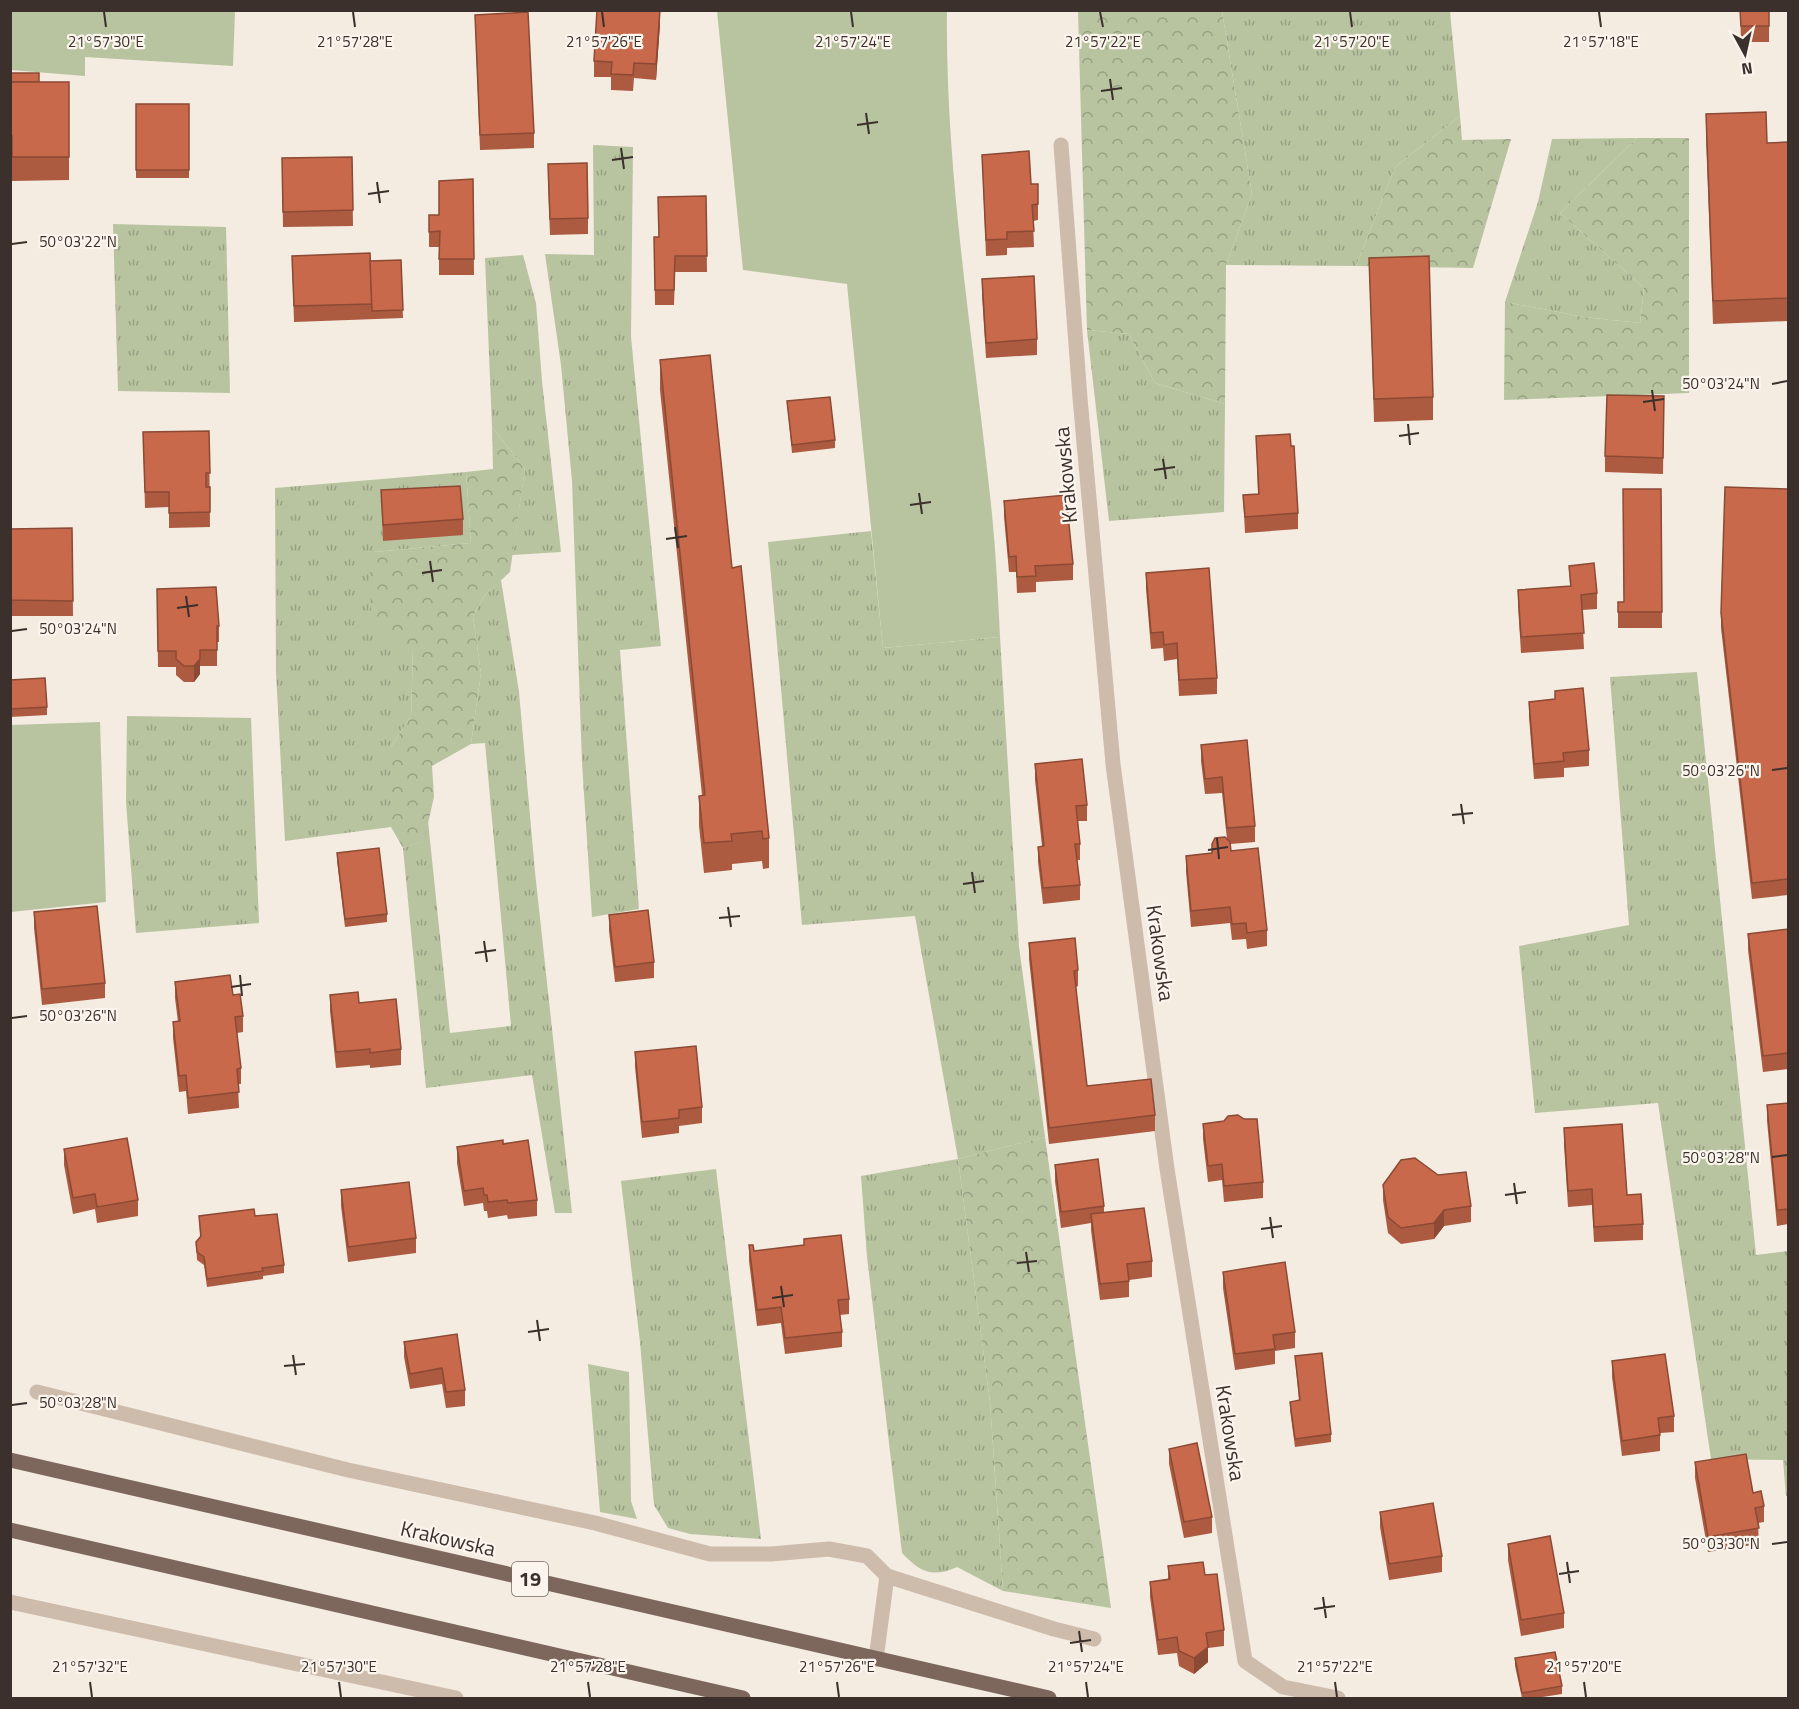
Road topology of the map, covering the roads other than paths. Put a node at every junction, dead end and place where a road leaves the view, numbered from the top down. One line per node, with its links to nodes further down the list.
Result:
1 (1061, 144): 12 (street, Krakowska)
2 (37, 1392): 5 (street)
3 (10, 1460): 8 (main road, Krakowska / 19)
4 (10, 1530): 10 (main road)
5 (887, 1576): 7 (street); 8 (street)
6 (10, 1602): 9 (street)
7 (1094, 1639)
8 (876, 1659): 11 (main road, Krakowska / 19)
9 (456, 1698)
10 (743, 1698)
11 (1049, 1698)
12 (1338, 1698)

